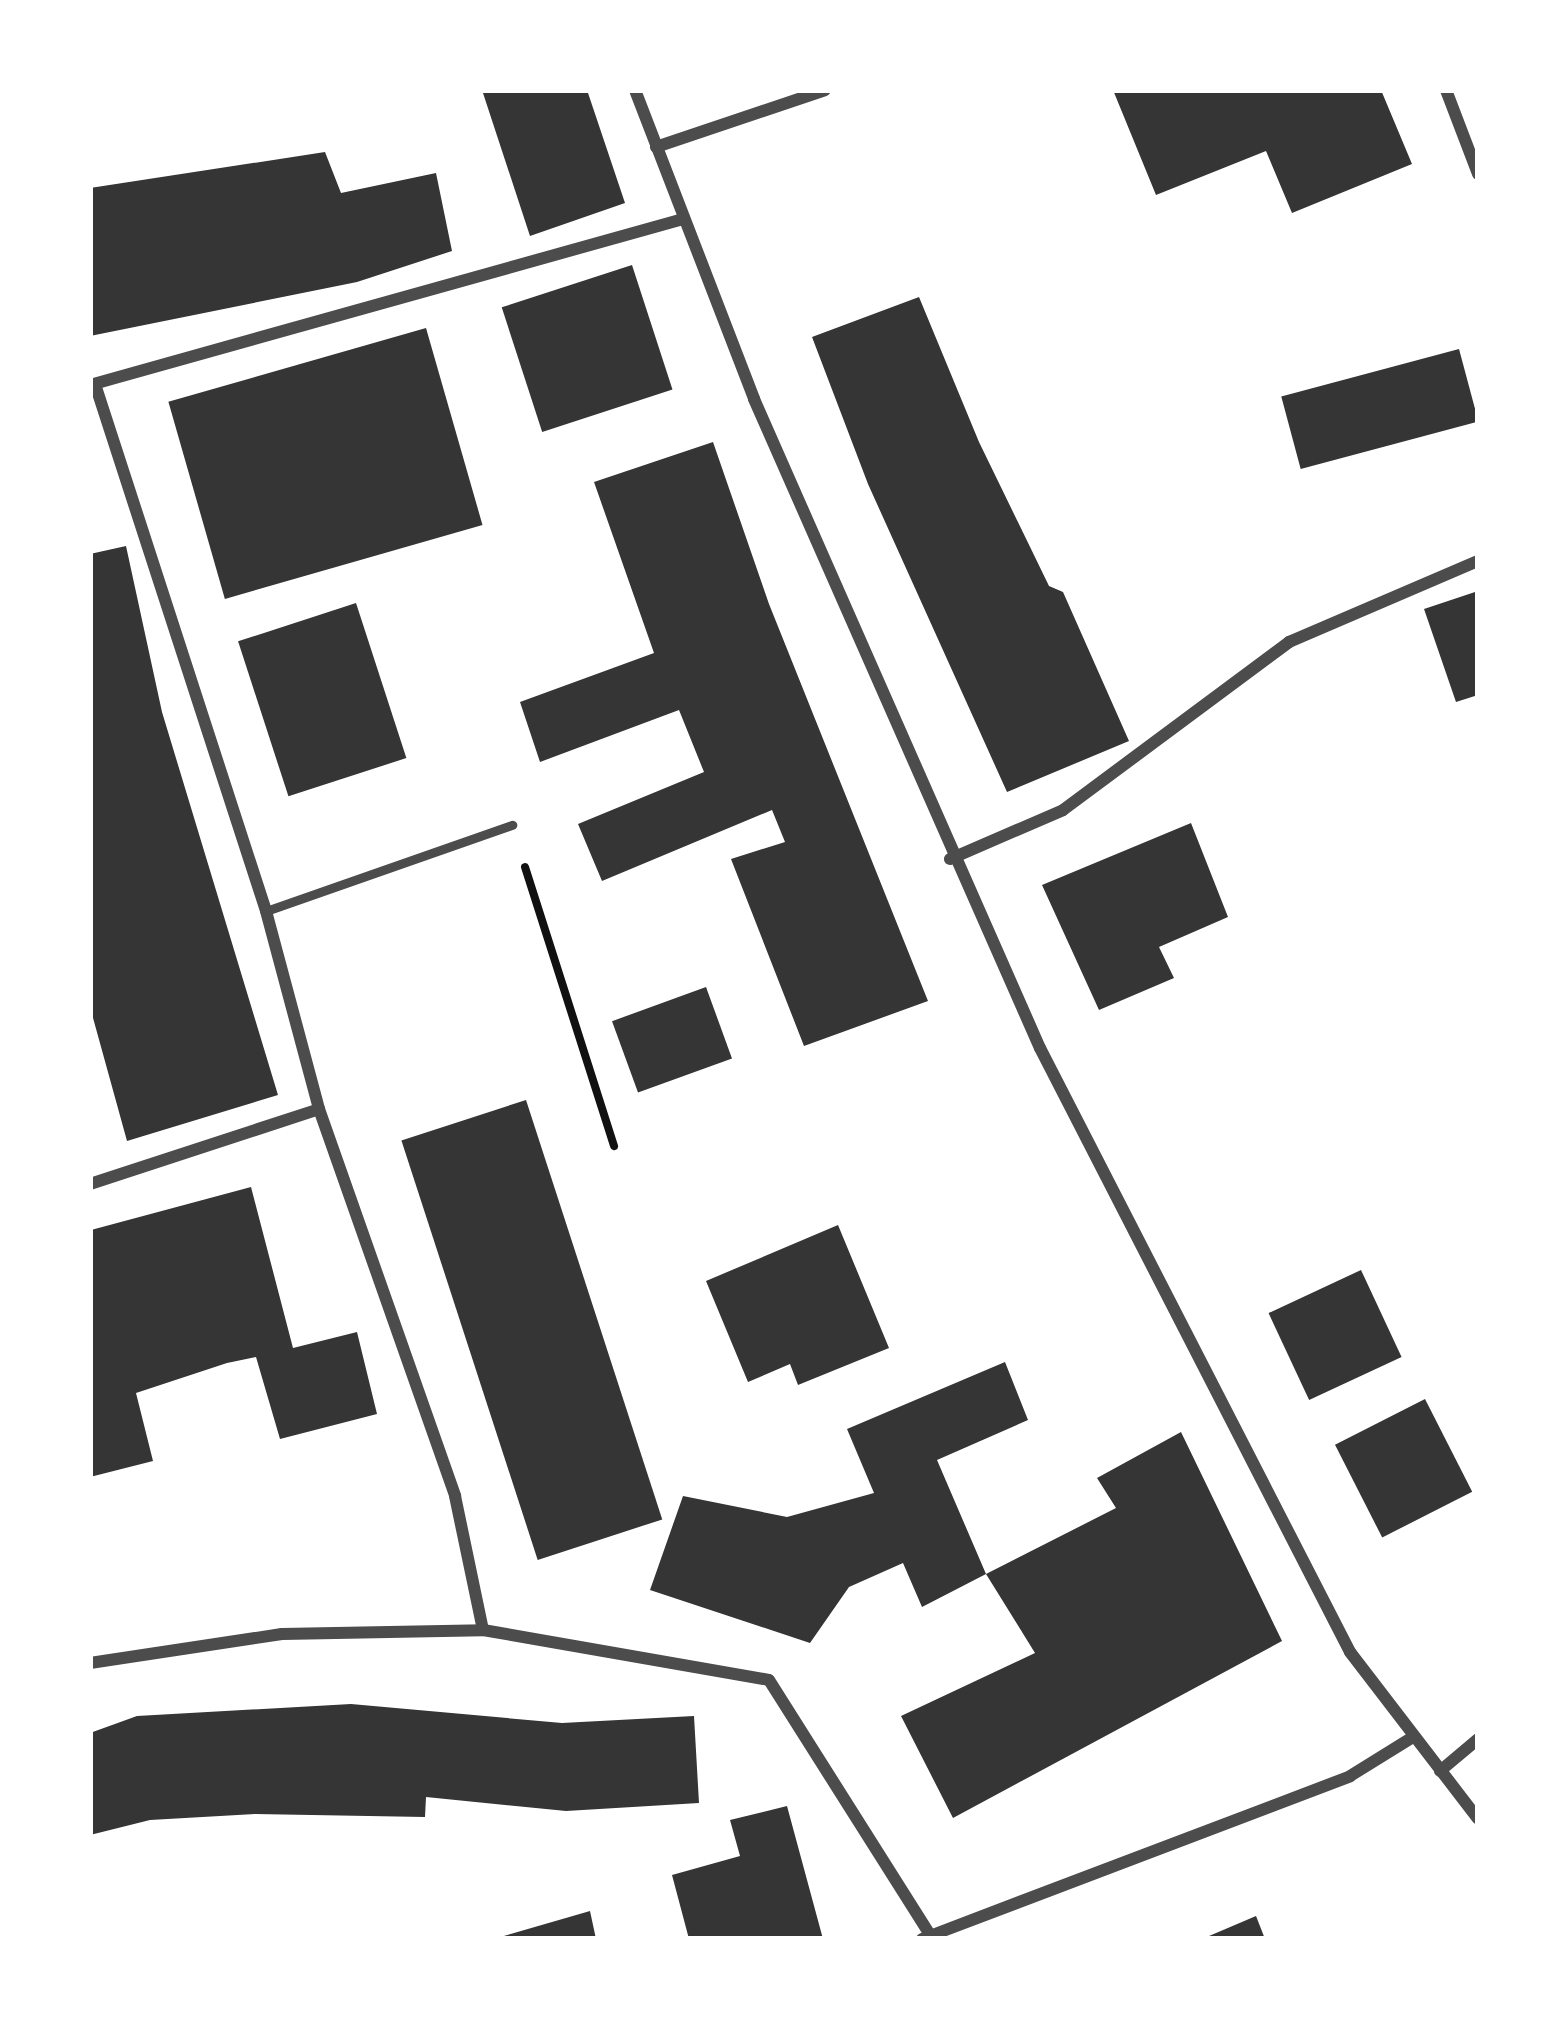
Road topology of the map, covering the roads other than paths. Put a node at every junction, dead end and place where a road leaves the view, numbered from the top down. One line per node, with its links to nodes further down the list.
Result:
1 (635, 90): 4 (street)
2 (825, 90): 4 (street)
3 (1446, 90): 5 (street)
4 (656, 147): 6 (street)
5 (1478, 173)
6 (683, 219): 7 (street); 10 (street)
7 (93, 384): 11 (street)
8 (1478, 562): 10 (street)
9 (512, 825): 11 (lane)
10 (950, 859): 16 (street)
11 (266, 910): 12 (street)
12 (319, 1109): 13 (street); 14 (street)
13 (90, 1184)
14 (483, 1630): 15 (street); 20 (street)
15 (90, 1663)
16 (1410, 1738): 18 (street); 20 (street)
17 (1478, 1739): 18 (street)
18 (1440, 1771): 19 (street)
19 (1478, 1819)
20 (926, 1937)

